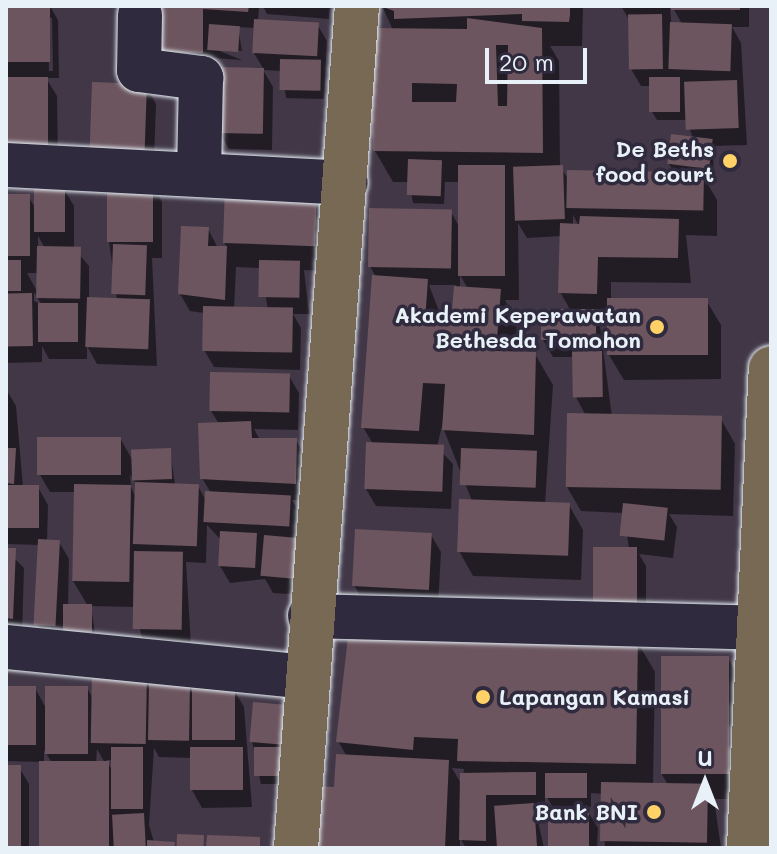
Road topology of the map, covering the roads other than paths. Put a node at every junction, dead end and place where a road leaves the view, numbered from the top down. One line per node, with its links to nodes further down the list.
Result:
1 (357, 6): 5 (main road)
2 (140, 15): 4 (street)
3 (6, 165): 4 (street)
4 (199, 172): 5 (street)
5 (346, 183): 7 (main road)
6 (771, 369): 8 (main road)
7 (310, 616): 8 (street); 10 (main road)
8 (757, 628): 12 (main road)
9 (6, 647): 10 (street)
10 (304, 677): 11 (main road)
11 (296, 848)
12 (749, 848)

